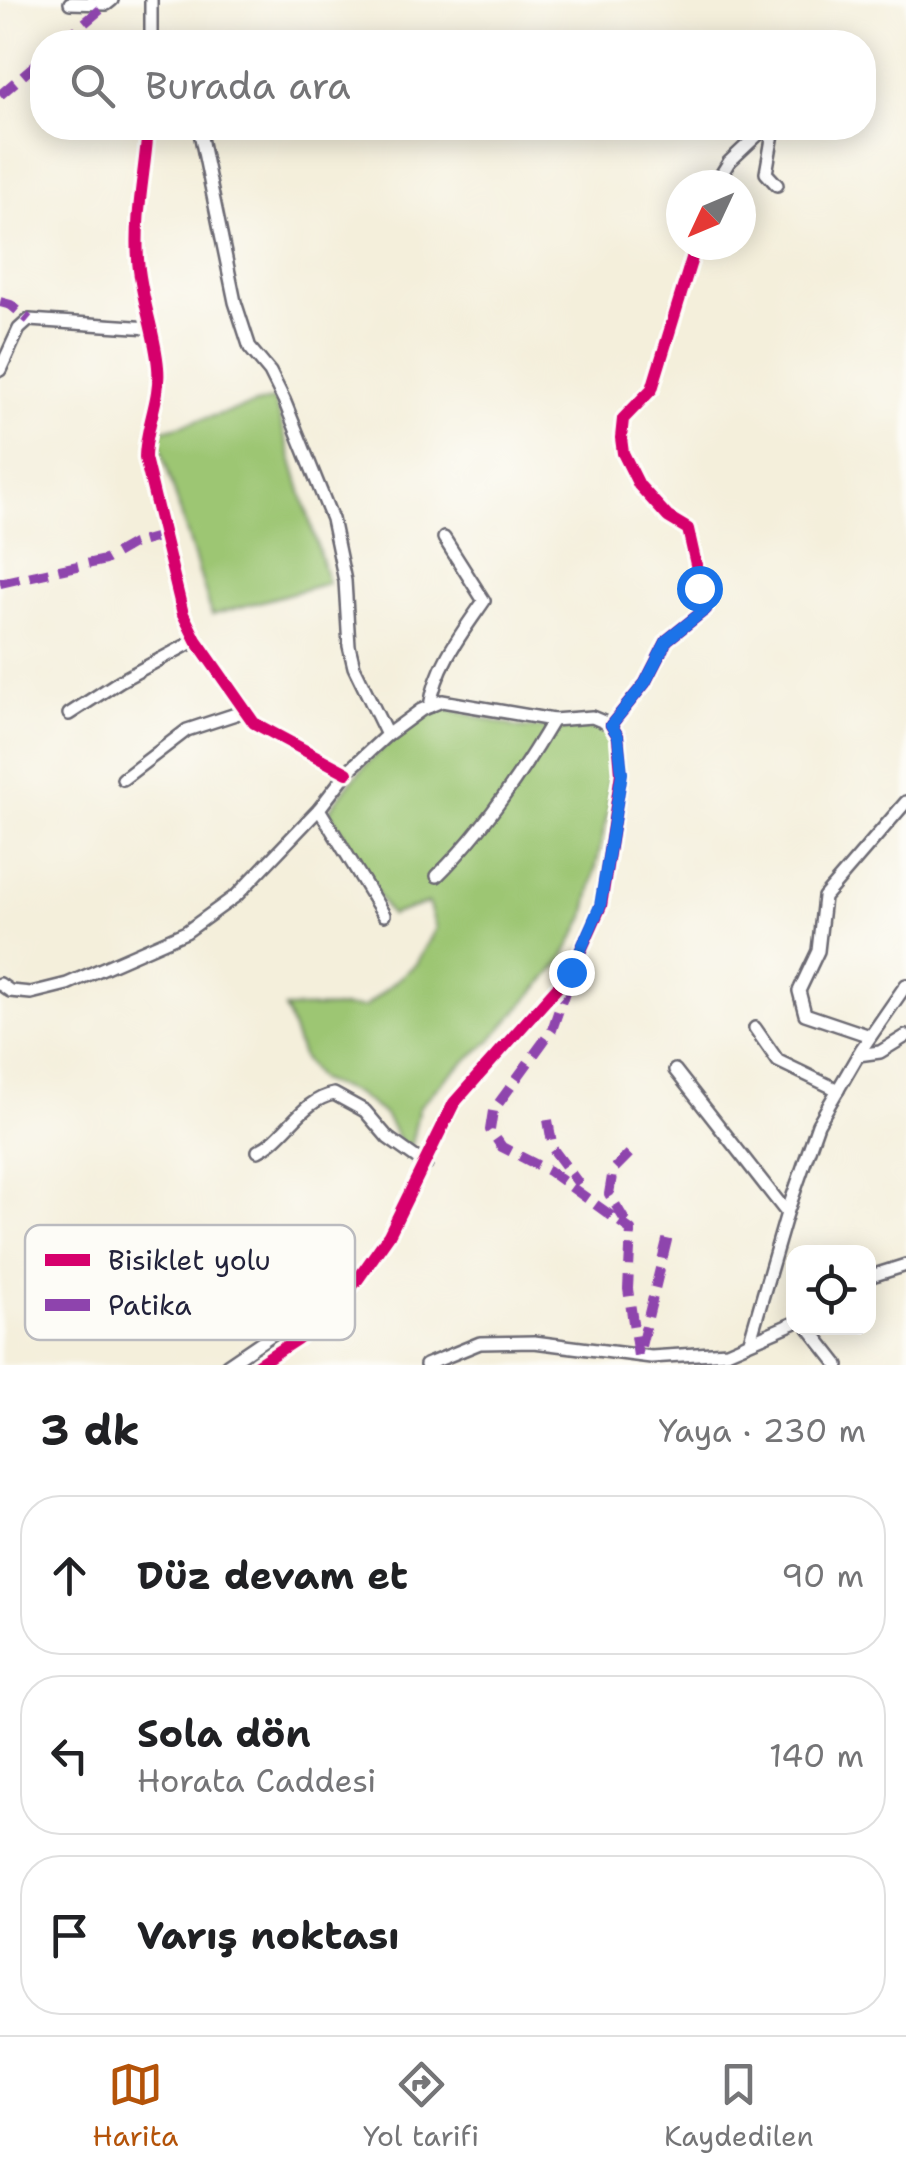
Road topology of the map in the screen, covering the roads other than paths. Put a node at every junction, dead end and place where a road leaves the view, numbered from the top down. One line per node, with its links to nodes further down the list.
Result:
1 (112, 0): 3 (street)
2 (151, 0): 4 (street)
3 (70, 3)
4 (151, 30)
5 (146, 140): 12 (street)
6 (201, 140): 21 (street)
7 (752, 140): 9 (street)
8 (772, 140): 10 (street)
9 (724, 170)
10 (777, 185)
11 (691, 260): 20 (street)
12 (150, 328): 13 (street); 15 (street)
13 (0, 370)
14 (444, 538): 16 (street)
15 (196, 640): 17 (street); 18 (street)
16 (430, 706): 19 (street); 21 (street)
17 (245, 711): 22 (street); 23 (street)
18 (69, 714)
19 (553, 720): 20 (street); 26 (street)
20 (611, 725): 37 (street)
21 (387, 736): 22 (street)
22 (347, 773): 25 (street)
23 (123, 778)
24 (906, 802): 31 (street)
25 (320, 809): 27 (street); 28 (street)
26 (437, 876)
27 (384, 915)
28 (0, 984)
29 (906, 985): 31 (street)
30 (755, 1028): 35 (street)
31 (870, 1036): 33 (street)
32 (906, 1036): 33 (street)
33 (858, 1055): 35 (street)
34 (675, 1070): 38 (street)
35 (838, 1090): 38 (street)
36 (258, 1151): 37 (street)
37 (426, 1165): 41 (street)
38 (788, 1213): 46 (street)
39 (906, 1265): 40 (street)
40 (876, 1274)
41 (355, 1283)
42 (786, 1326): 46 (street)
43 (814, 1335): 51 (street)
44 (263, 1340): 48 (street)
45 (295, 1340): 49 (street)
46 (750, 1340): 47 (street)
47 (728, 1358): 50 (street)
48 (226, 1365)
49 (257, 1365)
50 (426, 1365)
51 (838, 1365)

